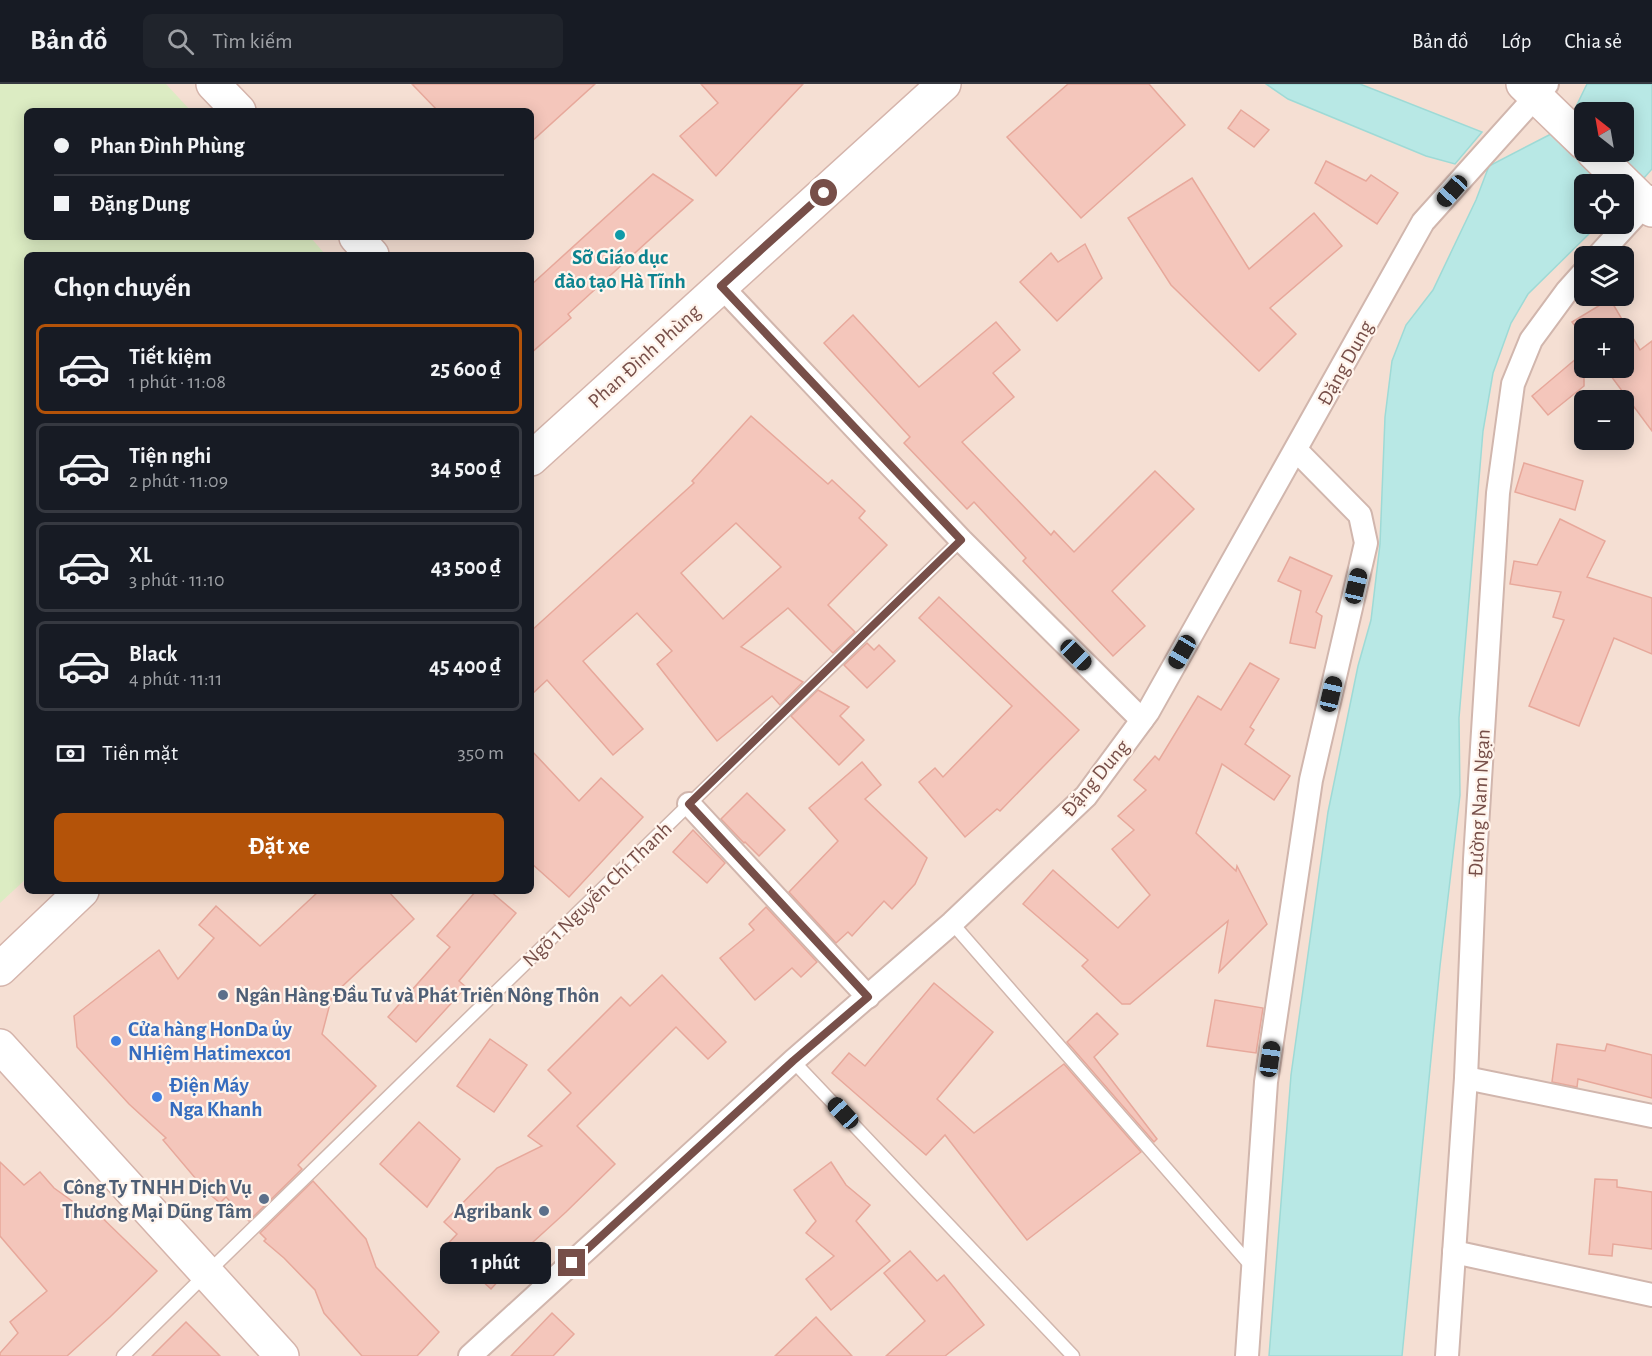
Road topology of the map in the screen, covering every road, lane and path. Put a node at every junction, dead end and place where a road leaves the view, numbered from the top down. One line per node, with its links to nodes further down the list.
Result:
1 (213, 84): 4 (main road)
2 (944, 84): 12 (main road, Phan Đình Phùng)
3 (1535, 88): 5 (main road); 14 (street, Đặng Dung)
4 (235, 108)
5 (1574, 132)
6 (1604, 162): 7 (main road)
7 (1650, 204): 9 (street)
8 (359, 240): 10 (main road)
9 (1608, 246)
10 (369, 252)
11 (1574, 283): 24 (street, Đường Nam Ngạn)
12 (721, 286): 13 (main road, Phan Đình Phùng); 15 (street)
13 (537, 443)
14 (1296, 450): 16 (street, Đặng Dung); 27 (street)
15 (961, 540): 16 (street); 17 (lane, Ngõ 1 Nguyễn Chí Thanh)
16 (1142, 720): 19 (street, Đặng Dung)
17 (689, 804): 21 (street); 28 (lane, Ngõ 1 Nguyễn Chí Thanh)
18 (79, 894): 20 (main road)
19 (952, 923): 21 (street, Đặng Dung); 27 (lane)
20 (0, 969)
21 (868, 997): 23 (street, Đặng Dung)
22 (0, 1046): 28 (main road)
23 (793, 1061): 32 (street, Đặng Dung); 33 (lane)
24 (1466, 1078): 25 (street); 26 (street, Đường Nam Ngạn)
25 (1652, 1116)
26 (1454, 1252): 29 (street); 35 (street, Đường Nam Ngạn)
27 (1253, 1269): 34 (street)
28 (207, 1273): 30 (lane, Ngõ 1 Nguyễn Chí Thanh); 31 (main road)
29 (1652, 1294)
30 (123, 1356)
31 (282, 1356)
32 (470, 1356)
33 (1073, 1356)
34 (1247, 1356)
35 (1447, 1356)

